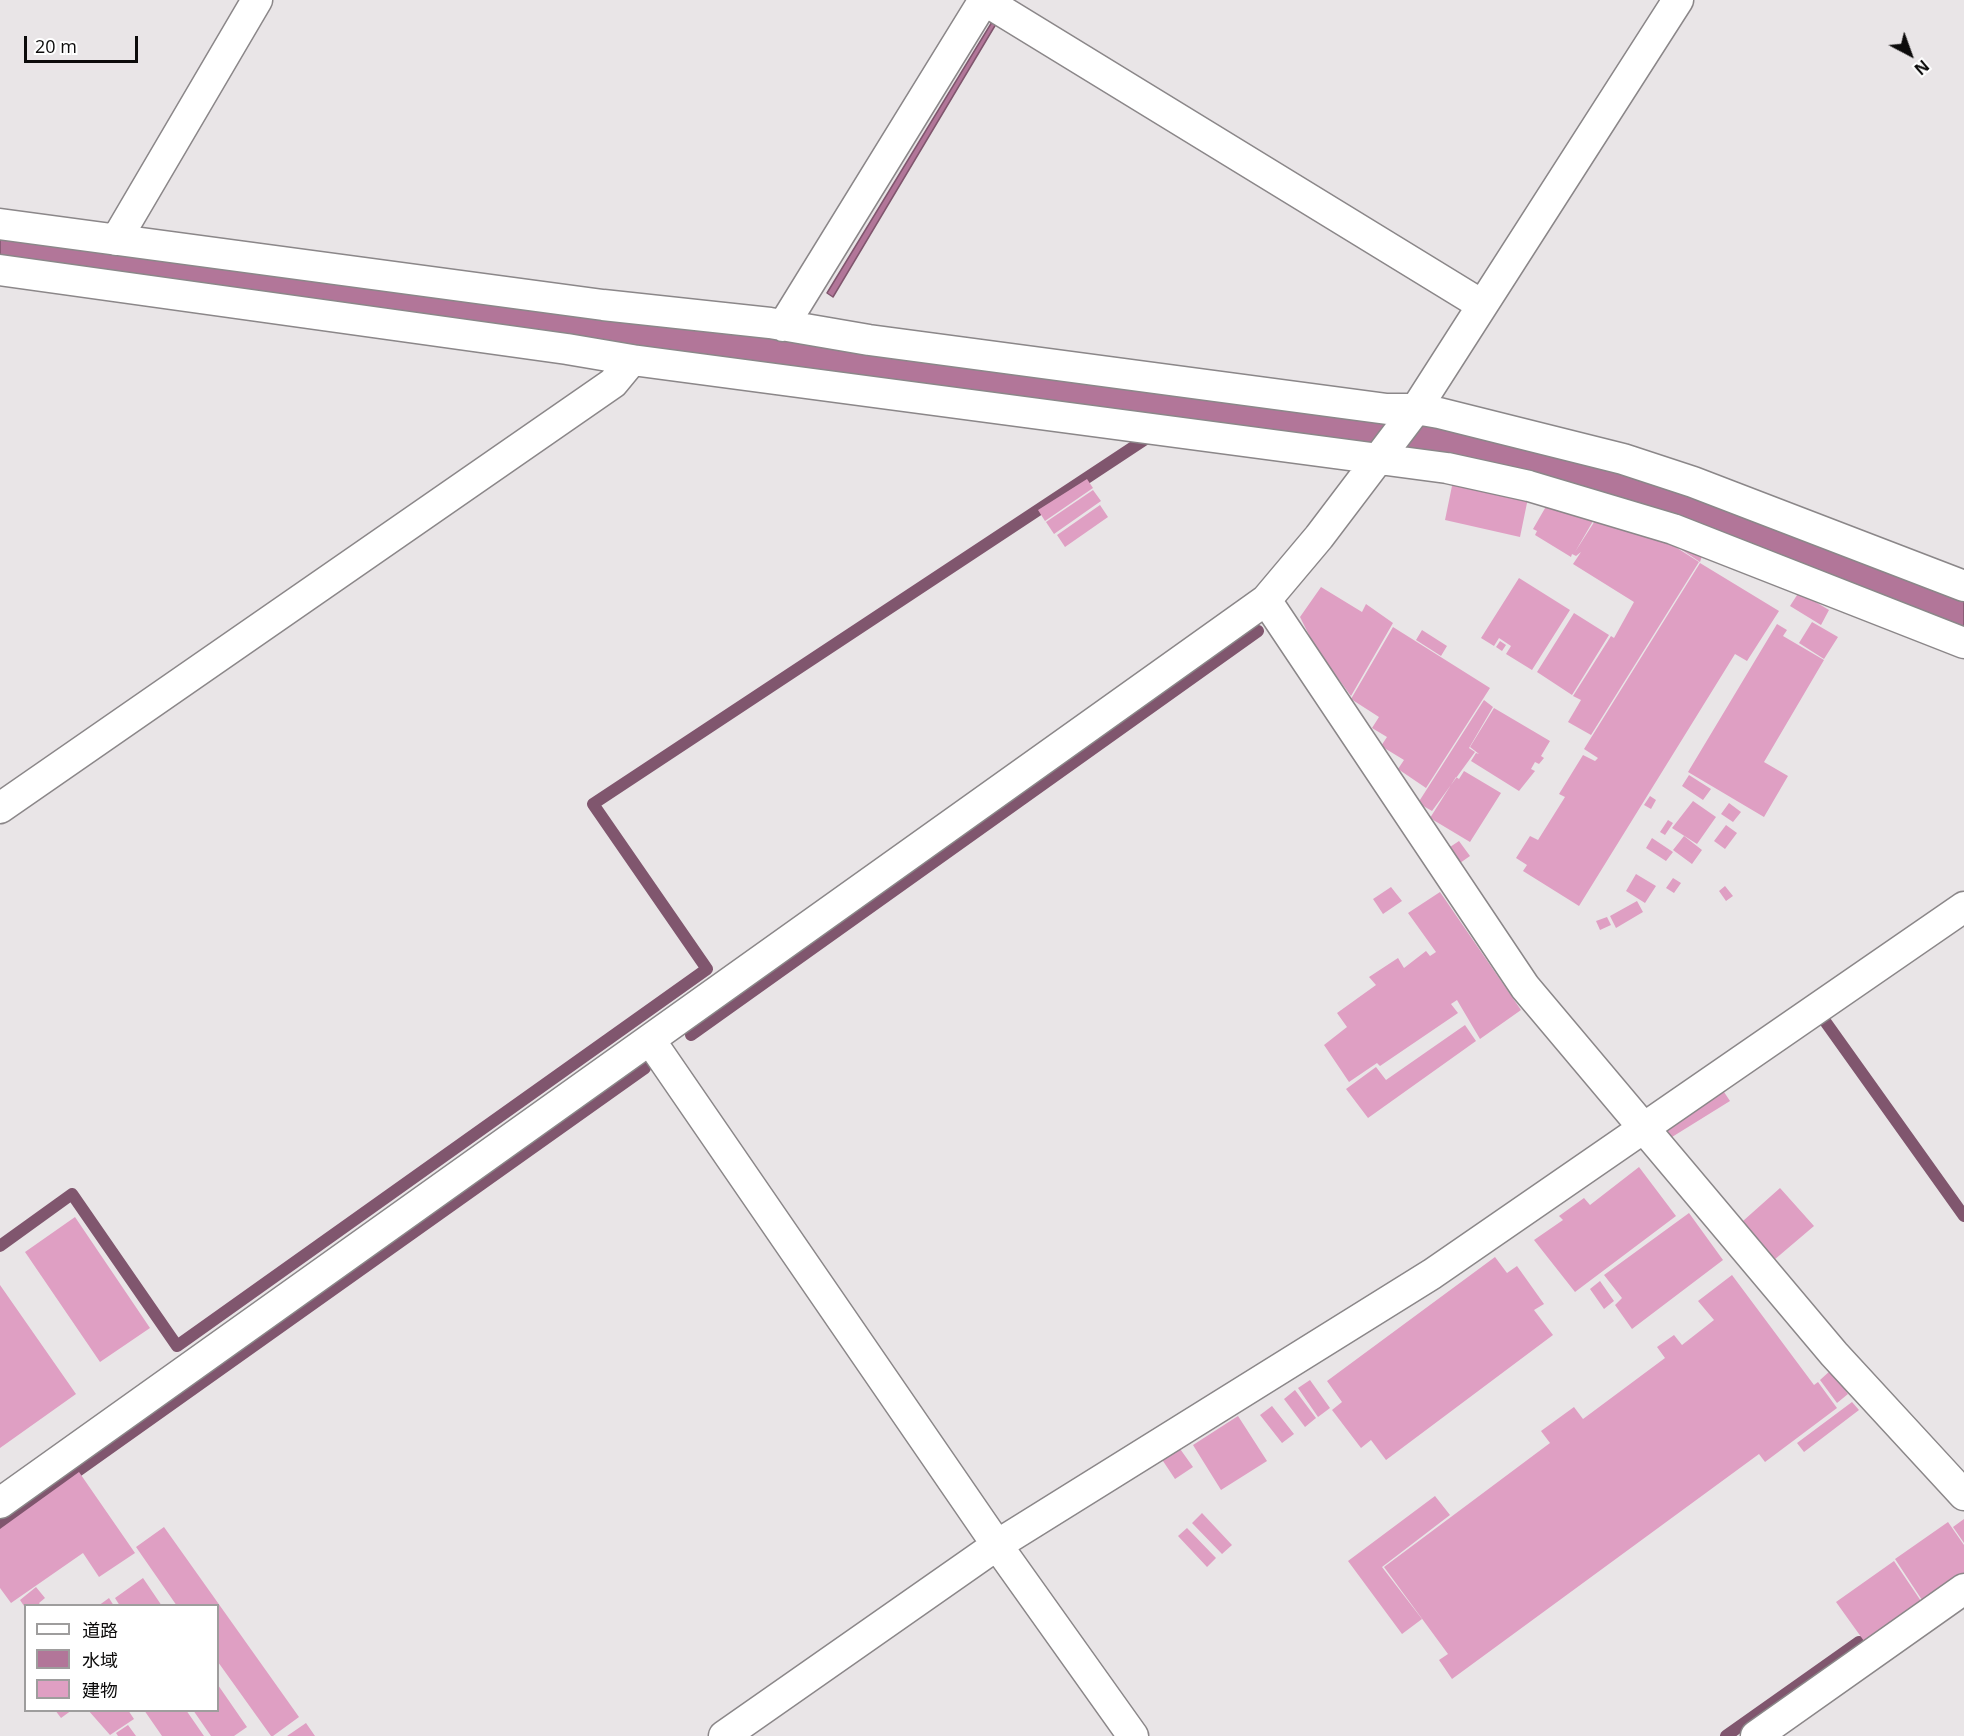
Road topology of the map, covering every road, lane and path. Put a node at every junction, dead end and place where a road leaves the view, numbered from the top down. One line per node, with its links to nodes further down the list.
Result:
1 (257, 0): 5 (street)
2 (984, 0): 7 (street); 8 (street)
3 (1678, 0): 7 (street)
4 (0, 224): 5 (street)
5 (116, 240): 8 (street)
6 (0, 270): 9 (street)
7 (1482, 305): 10 (street)
8 (783, 326): 10 (street)
9 (632, 360): 11 (street); 15 (street)
10 (1412, 413): 11 (street); 12 (street)
11 (1381, 454): 13 (street); 14 (street)
12 (1964, 585)
13 (1266, 600): 17 (street); 18 (street)
14 (1964, 643)
15 (0, 808)
16 (1964, 907): 18 (street)
17 (650, 1040): 20 (street); 21 (street)
18 (1643, 1130): 19 (street); 21 (street)
19 (1964, 1496)
20 (0, 1503)
21 (997, 1545): 23 (street); 24 (street)
22 (1964, 1589): 25 (street)
23 (724, 1736)
24 (1133, 1736)
25 (1756, 1736)

